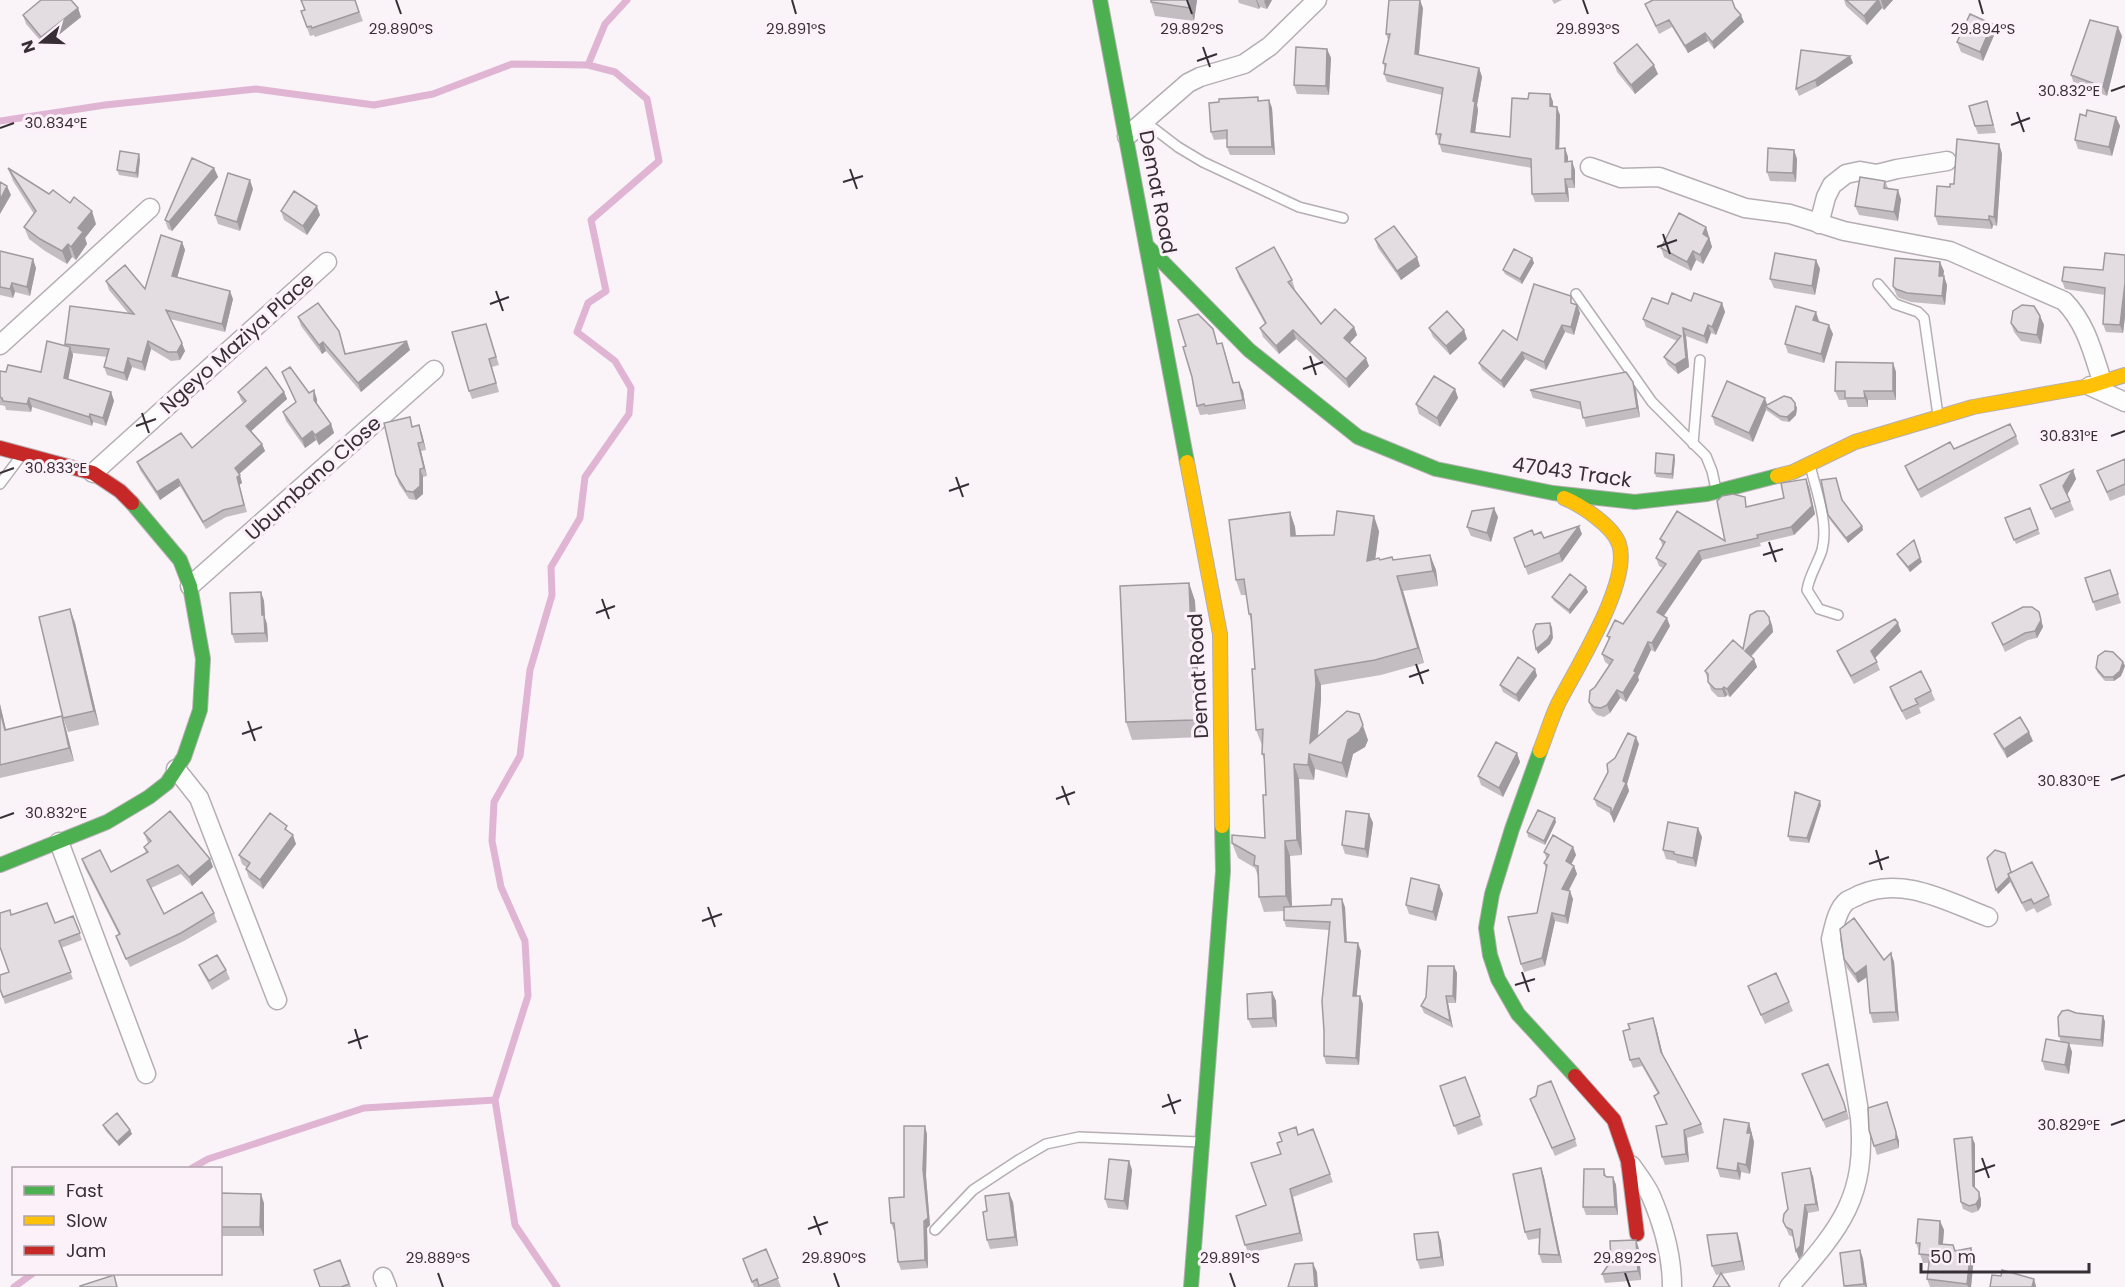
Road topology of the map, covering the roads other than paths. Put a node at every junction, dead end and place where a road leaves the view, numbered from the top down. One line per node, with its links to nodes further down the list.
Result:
1 (1100, 0): 4 (street, Demat Road)
2 (1317, 0): 3 (street)
3 (1144, 121): 4 (street); 8 (lane)
4 (1127, 136): 10 (street, Demat Road)
5 (1947, 161): 9 (street)
6 (1590, 167): 9 (street)
7 (150, 208): 14 (street)
8 (1343, 218)
9 (1819, 224): 18 (street)
10 (1148, 248): 28 (street, 47043 Track); 37 (street, Demat Road)
11 (327, 262): 25 (street, Ngeyo Maziya Place)
12 (1878, 284): 20 (lane)
13 (1576, 294): 21 (lane)
14 (0, 345)
15 (1700, 360): 21 (lane)
16 (434, 370): 29 (street, Ubumbano Close)
17 (2125, 375): 18 (street, 47043 Track)
18 (2096, 383): 19 (street); 20 (street, 47043 Track)
19 (2125, 402)
20 (1938, 417): 24 (street, 47043 Track)
21 (1693, 444): 27 (lane)
22 (0, 448): 23 (street)
23 (22, 454): 25 (street); 26 (lane)
24 (1810, 464): 27 (street, 47043 Track); 30 (lane)
25 (93, 473): 29 (street)
26 (0, 484)
27 (1716, 491): 28 (street, 47043 Track)
28 (1553, 493): 38 (street)
29 (190, 586): 31 (street)
30 (1838, 615)
31 (176, 769): 32 (street); 35 (street)
32 (59, 842): 33 (street); 36 (street)
33 (0, 865)
34 (1988, 917): 43 (street)
35 (277, 1000)
36 (146, 1074)
37 (1202, 1142): 39 (lane); 41 (street, Demat Road)
38 (1628, 1161): 40 (street); 42 (street)
39 (935, 1230)
40 (1637, 1234)
41 (1191, 1287)
42 (1672, 1287)
43 (1789, 1287)

